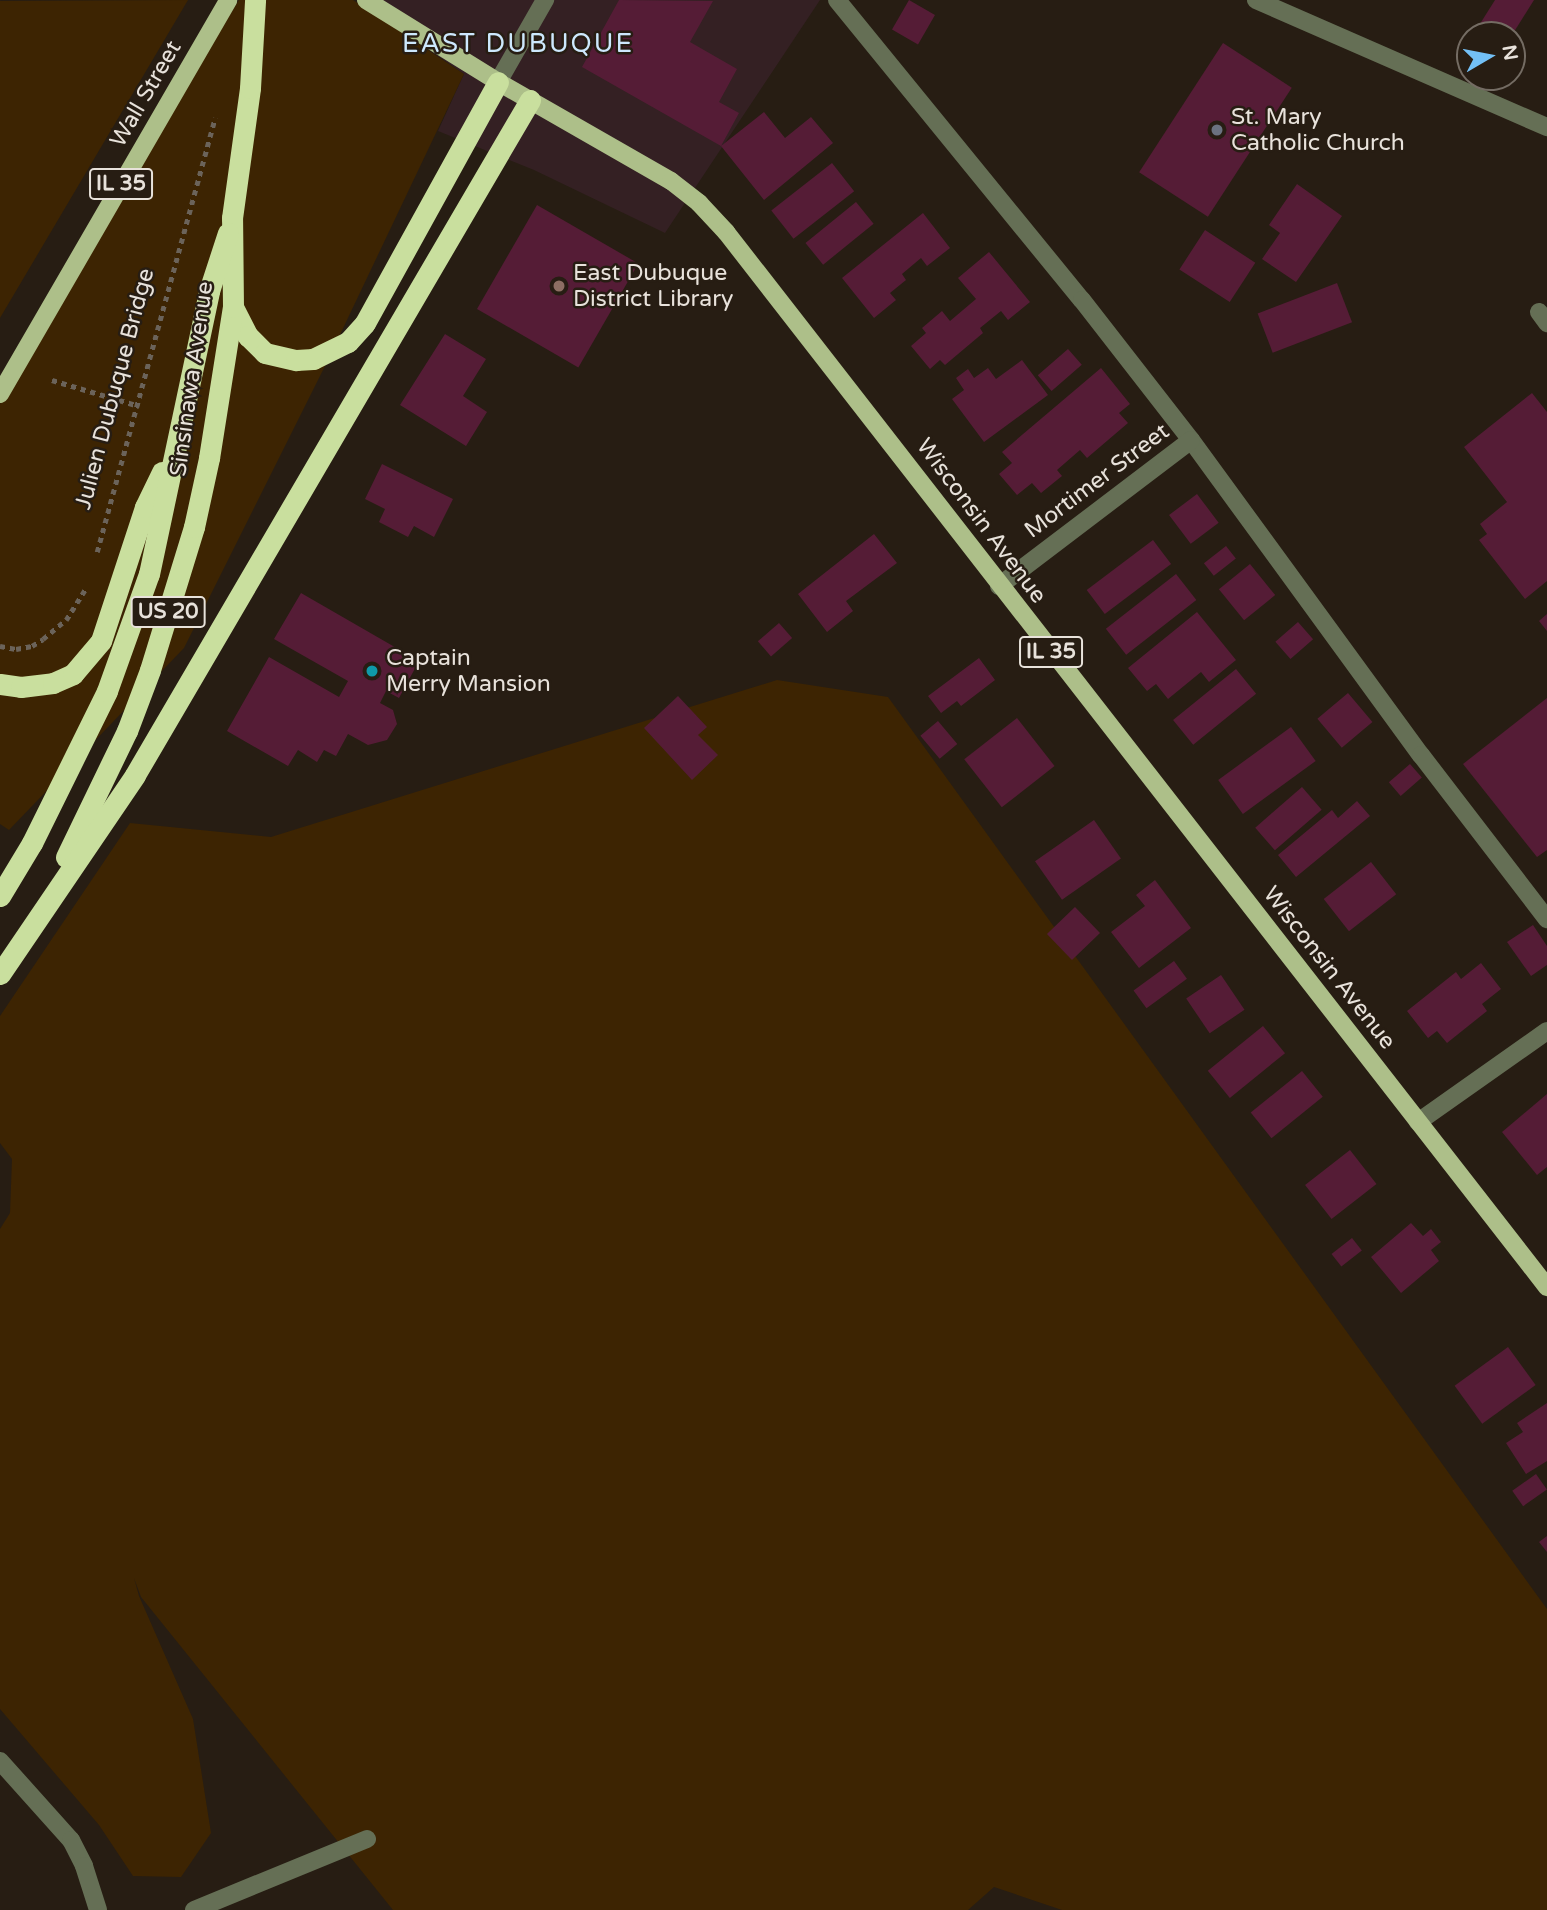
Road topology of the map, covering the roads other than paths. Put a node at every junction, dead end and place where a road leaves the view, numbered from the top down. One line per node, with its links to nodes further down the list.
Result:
1 (228, 0): 12 (main road, Wall Street / IL 35)
2 (255, 0): 10 (highway, US 20)
3 (366, 0): 7 (main road, IL 35)
4 (545, 0): 7 (street)
5 (837, 0): 13 (street)
6 (1256, 0): 9 (street)
7 (498, 82): 8 (main road, Wisconsin Avenue / IL 35); 11 (highway)
8 (530, 100): 15 (main road, Wisconsin Avenue / IL 35); 19 (highway)
9 (1547, 127)
10 (232, 218): 11 (highway, Sinsinawa Avenue / US 20); 14 (highway, Sinsinawa Avenue / US 20)
11 (233, 307): 19 (highway, Sinsinawa Avenue / US 20)
12 (0, 394)
13 (1191, 440): 15 (street, Mortimer Street); 18 (street)
14 (175, 445): 16 (highway); 17 (highway, Sinsinawa Avenue / US 20)
15 (999, 586): 21 (main road, Wisconsin Avenue / IL 35)
16 (0, 684)
17 (0, 896)
18 (1547, 919)
19 (0, 974)
20 (1547, 1031): 21 (street)
21 (1418, 1122): 22 (main road, Wisconsin Avenue / IL 35)
22 (1547, 1287)
23 (0, 1761): 25 (street)
24 (367, 1839): 26 (street)
25 (98, 1910)
26 (194, 1910)

